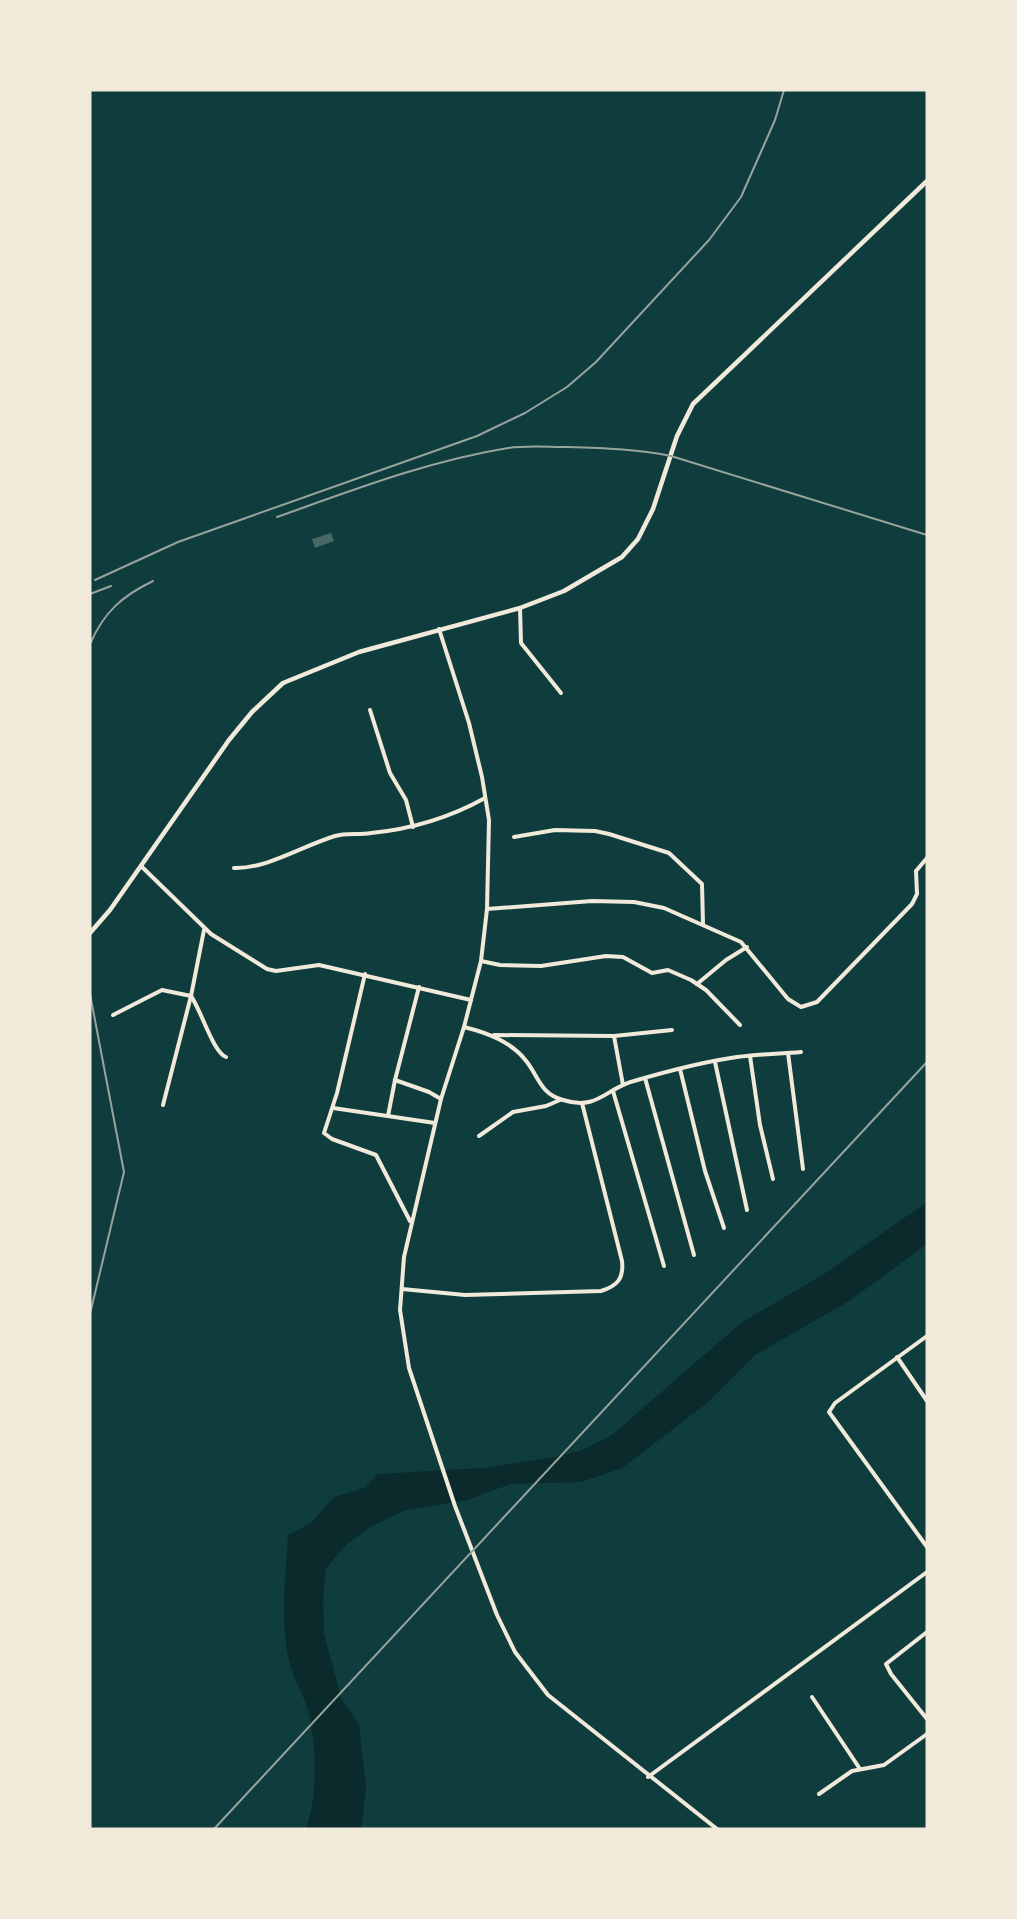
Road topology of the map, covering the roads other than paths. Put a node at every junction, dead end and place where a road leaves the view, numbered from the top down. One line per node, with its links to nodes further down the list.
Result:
1 (927, 181): 2 (street)
2 (520, 608): 3 (street); 4 (street)
3 (440, 629): 6 (street); 10 (street)
4 (561, 693)
5 (370, 710): 7 (street)
6 (485, 798): 7 (street); 12 (street)
7 (413, 827): 11 (street)
8 (514, 837): 13 (street)
9 (927, 858): 16 (street)
10 (141, 866): 14 (street); 15 (street)
11 (234, 868)
12 (487, 909): 13 (street); 17 (street)
13 (703, 924): 16 (street)
14 (204, 929): 18 (street); 21 (street)
15 (90, 933)
16 (747, 947): 19 (street)
17 (481, 962): 19 (street); 22 (street)
18 (365, 974): 20 (street); 43 (street)
19 (697, 984): 24 (street)
20 (419, 987): 22 (street); 36 (street)
21 (191, 996): 23 (street); 32 (street); 42 (street)
22 (471, 1000): 25 (street)
23 (113, 1015)
24 (740, 1025)
25 (464, 1027): 27 (street); 39 (street)
26 (672, 1030): 28 (street)
27 (492, 1035): 28 (street); 40 (street)
28 (614, 1036): 37 (street)
29 (801, 1052): 30 (street)
30 (788, 1053): 31 (street); 47 (street)
31 (750, 1056): 33 (street); 48 (street)
32 (226, 1057)
33 (715, 1062): 34 (street); 49 (street)
34 (680, 1069): 35 (street); 51 (street)
35 (645, 1078): 37 (street); 52 (street)
36 (395, 1080): 39 (street); 44 (street)
37 (623, 1085): 38 (street)
38 (612, 1091): 41 (street); 53 (street)
39 (441, 1099): 45 (street)
40 (561, 1100): 41 (street); 46 (street)
41 (582, 1103): 54 (street)
42 (163, 1106)
43 (333, 1108): 44 (street); 50 (street)
44 (388, 1116): 45 (street)
45 (435, 1123): 50 (street)
46 (478, 1136)
47 (803, 1169)
48 (773, 1179)
49 (747, 1210)
50 (411, 1222): 54 (street)
51 (724, 1228)
52 (694, 1255)
53 (664, 1266)
54 (402, 1289): 65 (street)
55 (927, 1336): 56 (street)
56 (897, 1357): 57 (street); 58 (street)
57 (927, 1401)
58 (927, 1547)
59 (927, 1572): 65 (street)
60 (927, 1632): 62 (street)
61 (812, 1697): 64 (street)
62 (927, 1719)
63 (927, 1734): 64 (street)
64 (860, 1769): 66 (street)
65 (648, 1777): 67 (street)
66 (819, 1794)
67 (717, 1829)

